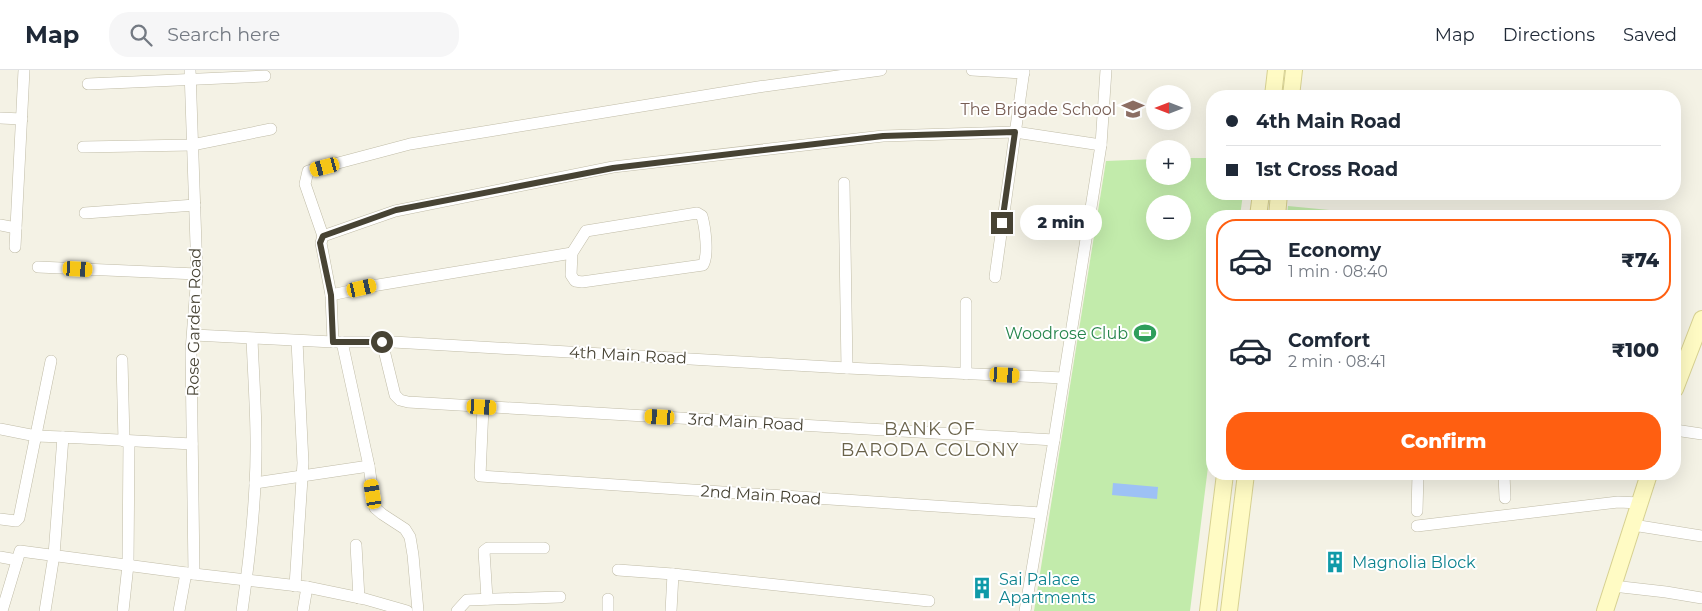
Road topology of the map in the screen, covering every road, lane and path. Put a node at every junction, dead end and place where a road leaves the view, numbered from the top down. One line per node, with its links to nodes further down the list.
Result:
1 (24, 70): 14 (street)
2 (881, 70): 25 (street)
3 (972, 70): 7 (street)
4 (1106, 70): 18 (street)
5 (1276, 70): 11 (street)
6 (1294, 70): 12 (street)
7 (1024, 71): 16 (street)
8 (190, 74): 9 (street); 10 (street); 17 (street, Rose Garden Road)
9 (265, 76)
10 (88, 84)
11 (1274, 90)
12 (1292, 90)
13 (0, 118): 14 (street)
14 (22, 119): 24 (street)
15 (271, 129): 17 (street)
16 (1015, 132): 18 (street); 25 (street); 30 (street)
17 (192, 145): 19 (street); 21 (street, Rose Garden Road)
18 (1101, 145): 45 (street)
19 (83, 147)
20 (844, 183): 42 (street)
21 (195, 205): 22 (street); 29 (street, Rose Garden Road)
22 (85, 213)
23 (0, 226): 24 (street)
24 (16, 228): 26 (street)
25 (323, 236): 31 (street)
26 (15, 247)
27 (572, 253): 27 (street); 31 (street)
28 (38, 267): 29 (street)
29 (197, 274): 34 (street, Rose Garden Road)
30 (995, 277)
31 (331, 295): 37 (street)
32 (966, 303): 43 (street)
33 (1702, 319): 39 (street)
34 (194, 335): 35 (street, 4th Main Road); 54 (street, Rose Garden Road)
35 (252, 338): 36 (street, 4th Main Road); 62 (street)
36 (297, 341): 37 (street, 4th Main Road); 56 (street)
37 (337, 342): 38 (street, 4th Main Road); 55 (street)
38 (382, 342): 42 (street, 4th Main Road); 46 (street, 3rd Main Road)
39 (1698, 342): 44 (street)
40 (122, 360): 53 (street)
41 (51, 361): 50 (street)
42 (847, 368): 43 (street, 4th Main Road)
43 (966, 374): 45 (street, 4th Main Road)
44 (1681, 377)
45 (1063, 378): 52 (street)
46 (482, 407): 52 (street, 3rd Main Road); 66 (street, 2nd Main Road)
47 (0, 429): 50 (street)
48 (1681, 431): 49 (street)
49 (1702, 434)
50 (36, 436): 51 (street); 67 (street)
51 (63, 437): 53 (street); 73 (street)
52 (1054, 440): 66 (street)
53 (127, 441): 54 (street); 76 (street)
54 (192, 444): 78 (street, Rose Garden Road)
55 (368, 466): 56 (street); 97 (street)
56 (302, 476): 62 (street); 81 (street)
57 (1224, 480): 102 (street)
58 (1245, 480): 103 (street)
59 (1418, 480): 65 (street)
60 (1504, 480): 63 (street)
61 (1647, 480): 64 (street)
62 (255, 483): 80 (street)
63 (1505, 498)
64 (1640, 503): 68 (street); 69 (street)
65 (1417, 511)
66 (1041, 513): 101 (street)
67 (0, 520)
68 (1633, 525): 70 (street); 82 (street)
69 (1417, 526)
70 (1702, 536)
71 (356, 545): 89 (street)
72 (544, 548): 86 (street)
73 (54, 555): 75 (street); 76 (street); 91 (street)
74 (0, 557): 75 (street)
75 (18, 560): 90 (street)
76 (128, 565): 78 (street); 92 (street)
77 (618, 570): 79 (street)
78 (190, 573): 80 (street); 93 (street, Rose Garden Road)
79 (673, 574): 88 (street); 100 (street)
80 (247, 579): 81 (street); 94 (street)
81 (294, 586): 83 (street)
82 (1613, 586): 85 (street); 104 (street)
83 (307, 587): 89 (street); 95 (street)
84 (560, 597): 86 (street)
85 (1702, 598)
86 (487, 599): 98 (street)
87 (608, 599): 99 (street)
88 (929, 601)
89 (362, 603): 96 (street)
90 (2, 611)
91 (45, 611)
92 (123, 611)
93 (179, 611)
94 (242, 611)
95 (303, 611)
96 (407, 611)
97 (418, 611)
98 (457, 611)
99 (608, 611)
100 (671, 611)
101 (1025, 611)
102 (1208, 611)
103 (1229, 611)
104 (1605, 611)

